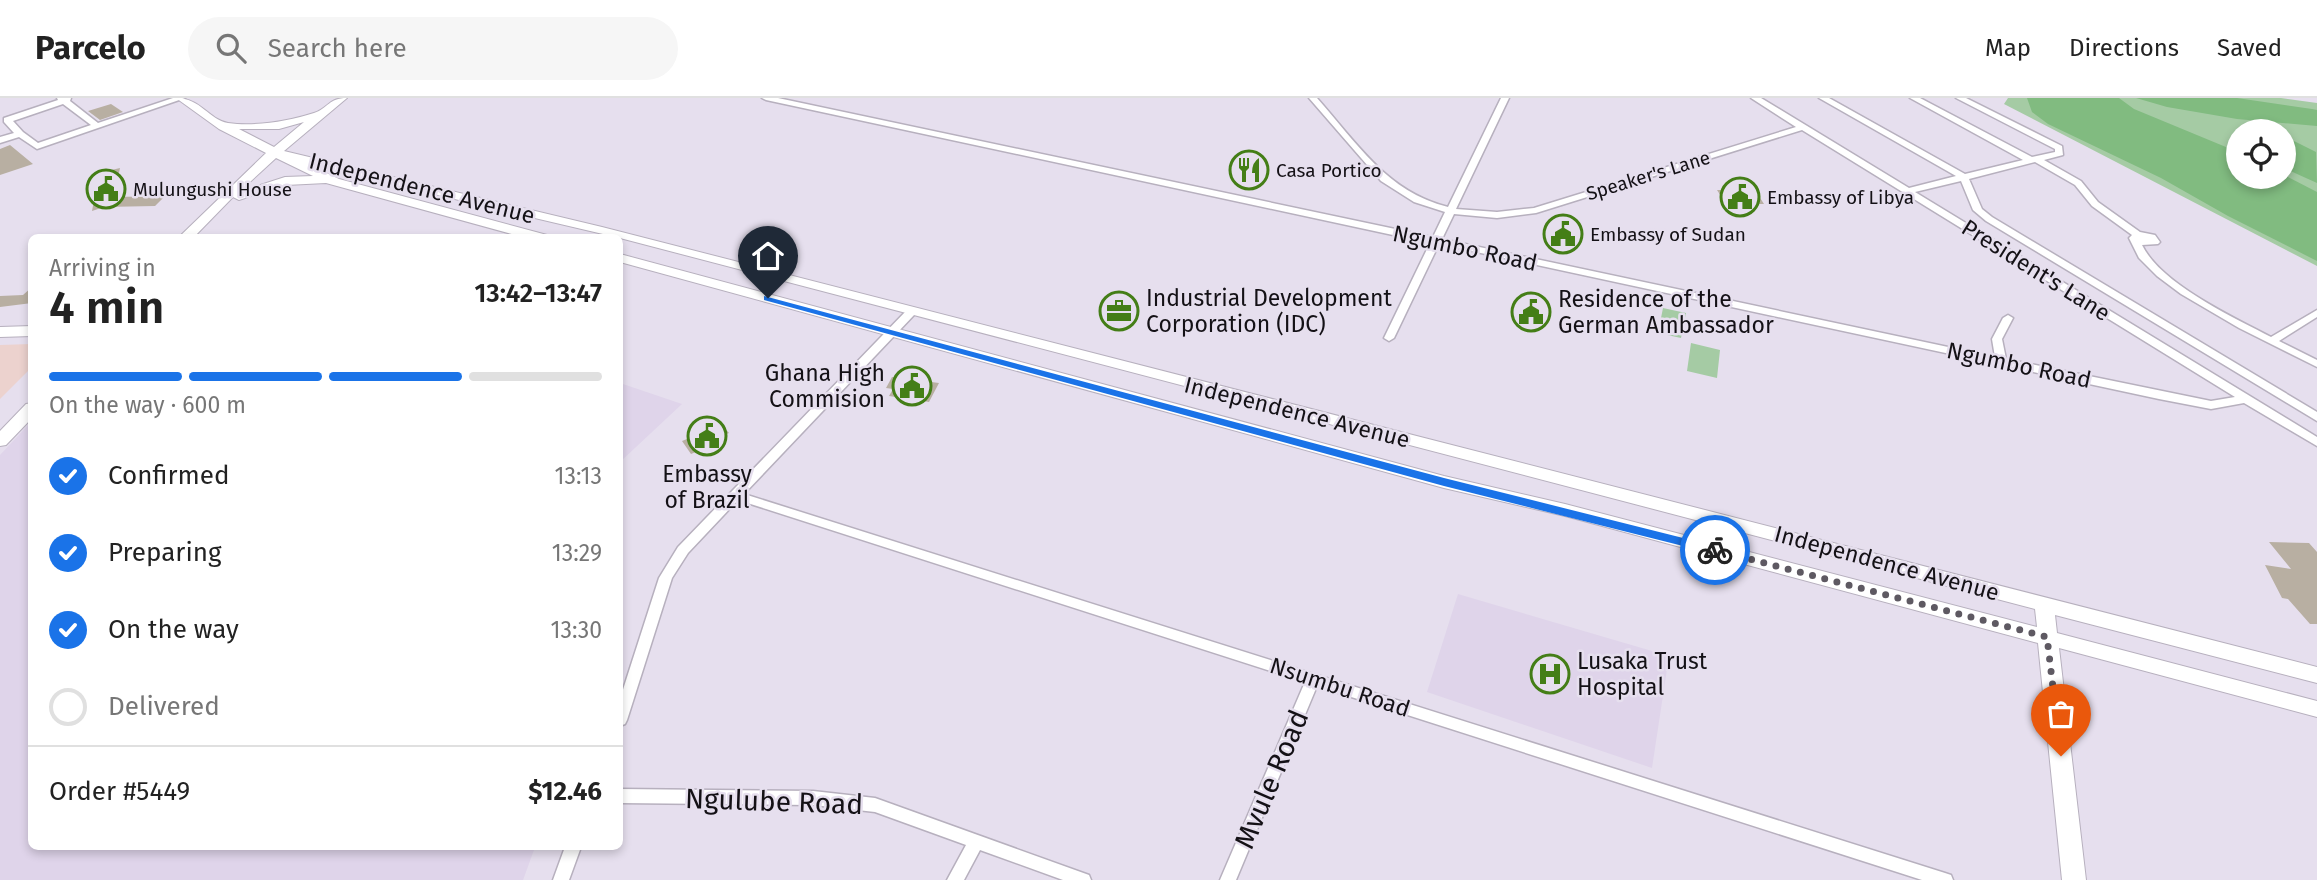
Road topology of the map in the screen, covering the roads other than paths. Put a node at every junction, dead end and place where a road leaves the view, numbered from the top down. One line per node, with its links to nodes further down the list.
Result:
1 (181, 98): 12 (street); 13 (main road, Independence Avenue)
2 (341, 98): 11 (main road)
3 (766, 98): 30 (street, Ngumbo Road)
4 (1313, 98): 23 (street, Speaker's Lane)
5 (1505, 98): 23 (street)
6 (1755, 98): 14 (street, President's Lane)
7 (1823, 98): 19 (street)
8 (1914, 98): 18 (street)
9 (1960, 98): 18 (street)
10 (65, 99): 12 (street); 15 (street)
11 (323, 113): 13 (main road); 17 (main road)
12 (97, 126): 15 (street)
13 (223, 126): 17 (main road, Independence Avenue)
14 (1803, 127): 21 (street, President's Lane); 23 (street, Speaker's Lane)
15 (19, 134): 16 (street)
16 (0, 140)
17 (276, 153): 20 (main road, Independence Avenue); 22 (main road); 24 (main road); 27 (main road, Independence Avenue)
18 (2033, 160): 19 (street); 28 (street)
19 (1964, 177): 21 (street); 47 (street)
20 (334, 182): 22 (main road); 26 (main road, Independence Avenue)
21 (1909, 191): 45 (street, President's Lane)
22 (239, 196): 25 (main road)
23 (1451, 209): 30 (street)
24 (189, 234)
25 (201, 234)
26 (527, 234)
27 (592, 234)
28 (2135, 236): 31 (street); 32 (street)
29 (623, 242): 34 (main road, Independence Avenue)
30 (1435, 242): 40 (street); 42 (street, Ngumbo Road)
31 (2152, 244): 32 (street)
32 (2141, 256): 41 (street)
33 (623, 259): 39 (main road, Independence Avenue)
34 (911, 312): 39 (street); 48 (main road, Independence Avenue)
35 (2317, 313): 41 (street)
36 (2008, 318): 42 (street)
37 (28, 331): 38 (main road)
38 (0, 332)
39 (891, 332): 53 (main road, Independence Avenue); 57 (street)
40 (1389, 338)
41 (2273, 340): 43 (street)
42 (2001, 362): 45 (street, Ngumbo Road)
43 (2317, 364)
44 (28, 397): 49 (main road)
45 (2245, 398): 52 (street, President's Lane)
46 (28, 412): 51 (main road)
47 (2317, 417)
48 (1332, 422): 50 (main road, Independence Avenue); 53 (main road)
49 (0, 425)
50 (1351, 427): 54 (main road); 55 (main road, Independence Avenue)
51 (0, 441)
52 (2317, 442)
53 (1317, 447): 54 (main road, Independence Avenue)
54 (1336, 453): 58 (main road, Independence Avenue)
55 (1575, 482): 56 (main road, Independence Avenue); 58 (main road)
56 (1597, 487): 59 (main road); 60 (main road, Independence Avenue)
57 (735, 495): 63 (street, Nsumbu Road); 65 (street)
58 (1565, 510): 59 (main road, Independence Avenue)
59 (1587, 516): 61 (main road, Independence Avenue)
60 (2044, 604): 61 (main road); 62 (main road, Independence Avenue)
61 (2047, 637): 64 (main road, Independence Avenue); 74 (main road)
62 (2317, 676)
63 (1313, 679): 72 (street, Mvule Road); 73 (street, Nsumbu Road)
64 (2317, 709)
65 (623, 711)
66 (623, 796): 67 (street, Ngulube Road)
67 (976, 841): 70 (street); 71 (street, Ngulube Road)
68 (572, 850): 69 (street)
69 (561, 880)
70 (955, 880)
71 (1083, 880)
72 (1228, 880)
73 (1945, 880)
74 (2074, 880)

